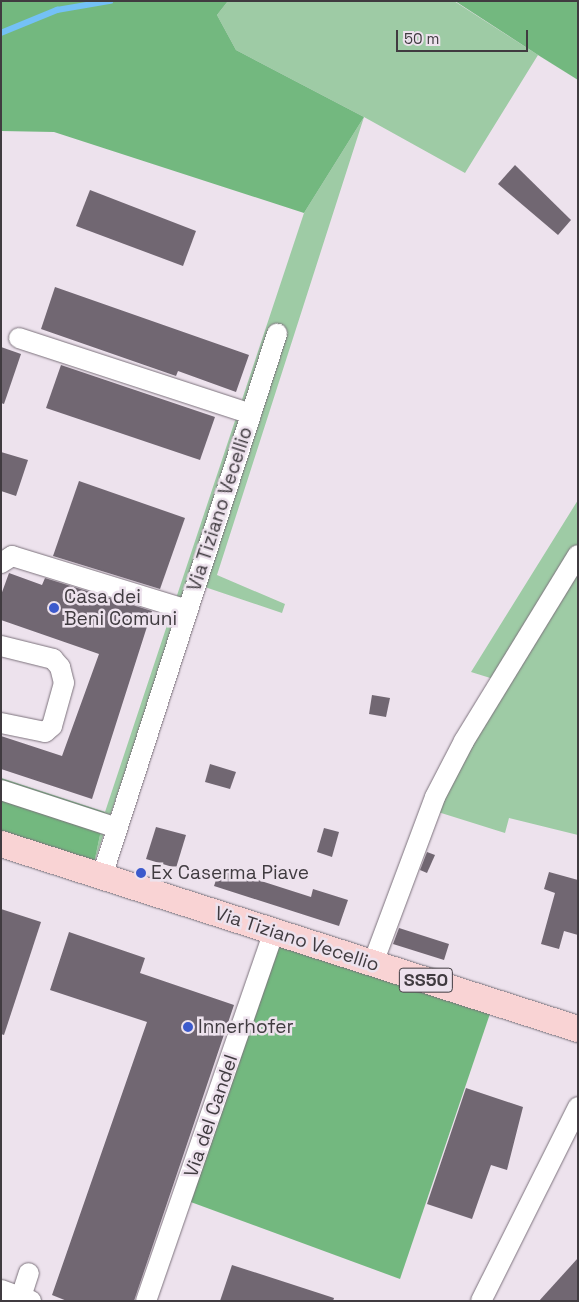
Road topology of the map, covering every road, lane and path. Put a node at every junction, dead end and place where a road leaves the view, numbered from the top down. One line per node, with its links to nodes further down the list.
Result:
1 (277, 334): 3 (street, Via Tiziano Vecellio)
2 (20, 338): 3 (street)
3 (251, 414): 6 (street, Via Tiziano Vecellio)
4 (578, 555): 14 (street)
5 (1, 563): 6 (street)
6 (188, 610): 10 (street, Via Tiziano Vecellio)
7 (1, 646): 8 (street)
8 (1, 722)
9 (1, 790): 10 (street)
10 (118, 828): 12 (street, Via Tiziano Vecellio)
11 (1, 844): 12 (main road, Via Tiziano Vecellio)
12 (102, 876): 13 (main road, Via Tiziano Vecellio)
13 (274, 932): 14 (main road, Via Tiziano Vecellio / SS50); 20 (street, Via del Candel)
14 (373, 963): 15 (main road, Via Tiziano Vecellio / SS50)
15 (578, 1029)
16 (578, 1107): 21 (street)
17 (29, 1273): 19 (street)
18 (1, 1290): 19 (street)
19 (26, 1299)
20 (146, 1301)
21 (481, 1301)

